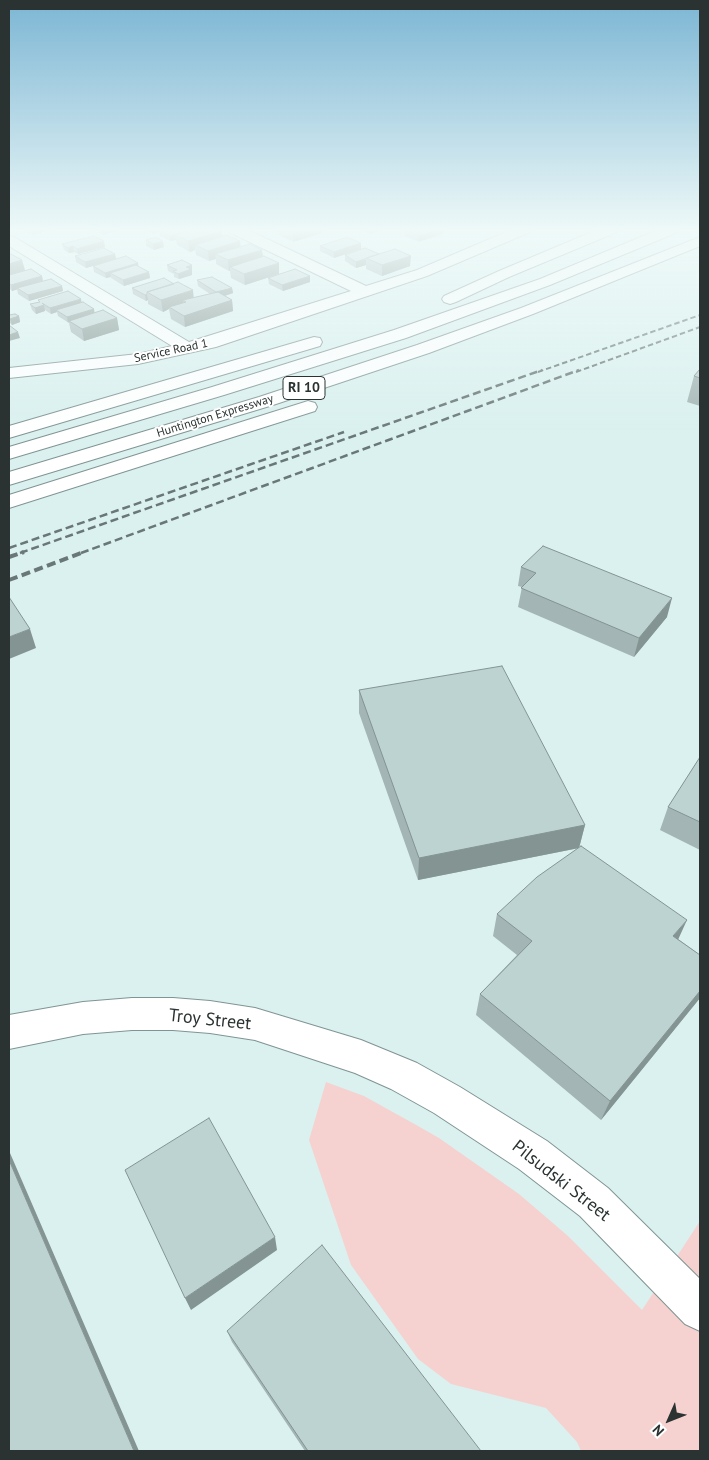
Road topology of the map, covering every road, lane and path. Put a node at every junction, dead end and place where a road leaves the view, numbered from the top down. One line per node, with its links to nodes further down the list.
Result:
1 (103, 297): 11 (main road)
2 (349, 297): 11 (main road, Service Road 1)
3 (456, 297): 8 (main road)
4 (458, 297): 8 (main road)
5 (502, 297): 18 (main road)
6 (561, 297): 19 (main road, Huntington Expressway / RI 10)
7 (575, 297): 14 (main road)
8 (450, 300): 9 (main road)
9 (433, 305)
10 (327, 338): 13 (main road)
11 (188, 349): 12 (main road, Service Road 1)
12 (9, 374)
13 (185, 380): 16 (main road); 17 (main road)
14 (383, 381)
15 (328, 400): 20 (main road)
16 (9, 418)
17 (9, 432)
18 (9, 453)
19 (9, 479)
20 (9, 502)
21 (9, 1032): 22 (main road, Troy Street)
22 (404, 1076): 23 (main road, Pilsudski Street)
23 (700, 1309)

